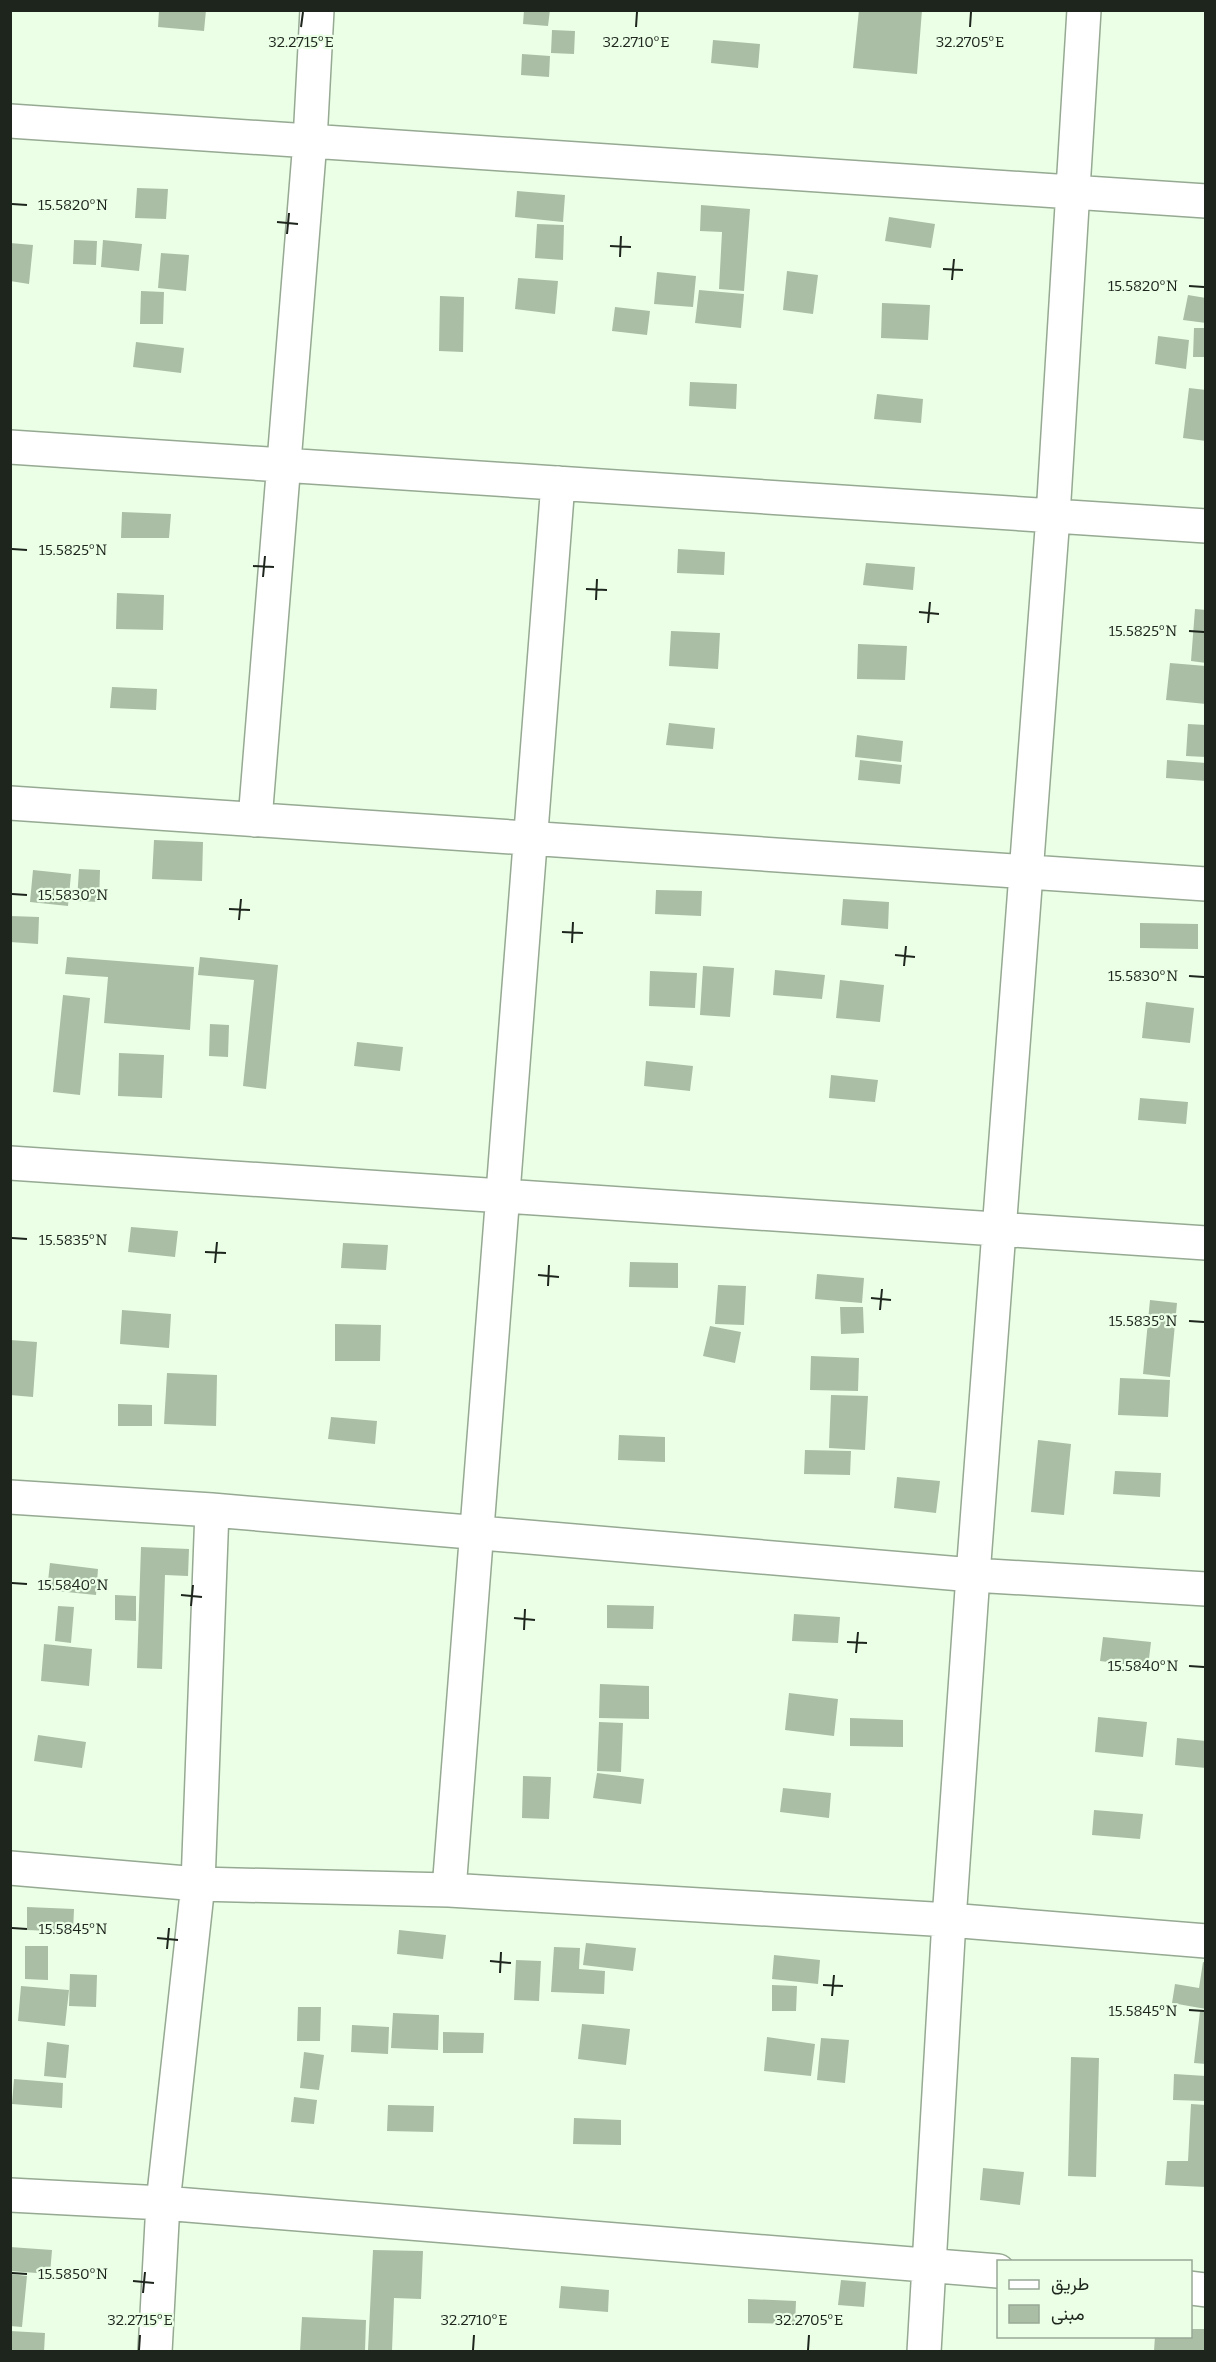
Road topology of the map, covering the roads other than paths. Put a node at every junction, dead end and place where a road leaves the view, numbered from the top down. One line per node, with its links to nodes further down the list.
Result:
1 (317, 10): 4 (street)
2 (1084, 10): 5 (street)
3 (10, 121): 4 (street)
4 (310, 141): 5 (street); 8 (street)
5 (1073, 192): 6 (street); 10 (street)
6 (1206, 201)
7 (10, 447): 8 (street)
8 (284, 465): 9 (street); 13 (street)
9 (558, 483): 10 (street); 14 (street)
10 (1053, 516): 11 (street); 15 (street)
11 (1206, 526)
12 (10, 803): 13 (street)
13 (255, 819): 14 (street)
14 (531, 839): 15 (street); 18 (street)
15 (1025, 872): 16 (street); 19 (street)
16 (1206, 884)
17 (10, 1163): 18 (street)
18 (503, 1196): 19 (street); 23 (street)
19 (1000, 1230): 20 (street); 24 (street)
20 (1206, 1243)
21 (10, 1497): 22 (street)
22 (212, 1510): 23 (street); 27 (street)
23 (477, 1533): 24 (street); 28 (street)
24 (973, 1575): 25 (street); 29 (street)
25 (1206, 1589)
26 (10, 1868): 27 (street)
27 (198, 1884): 28 (street); 32 (street)
28 (449, 1890): 29 (street)
29 (949, 1920): 30 (street); 33 (street)
30 (1206, 1941)
31 (10, 2195): 32 (street)
32 (163, 2204): 33 (street); 35 (street)
33 (930, 2265): 34 (street); 36 (street)
34 (997, 2271)
35 (155, 2352)
36 (924, 2352)

